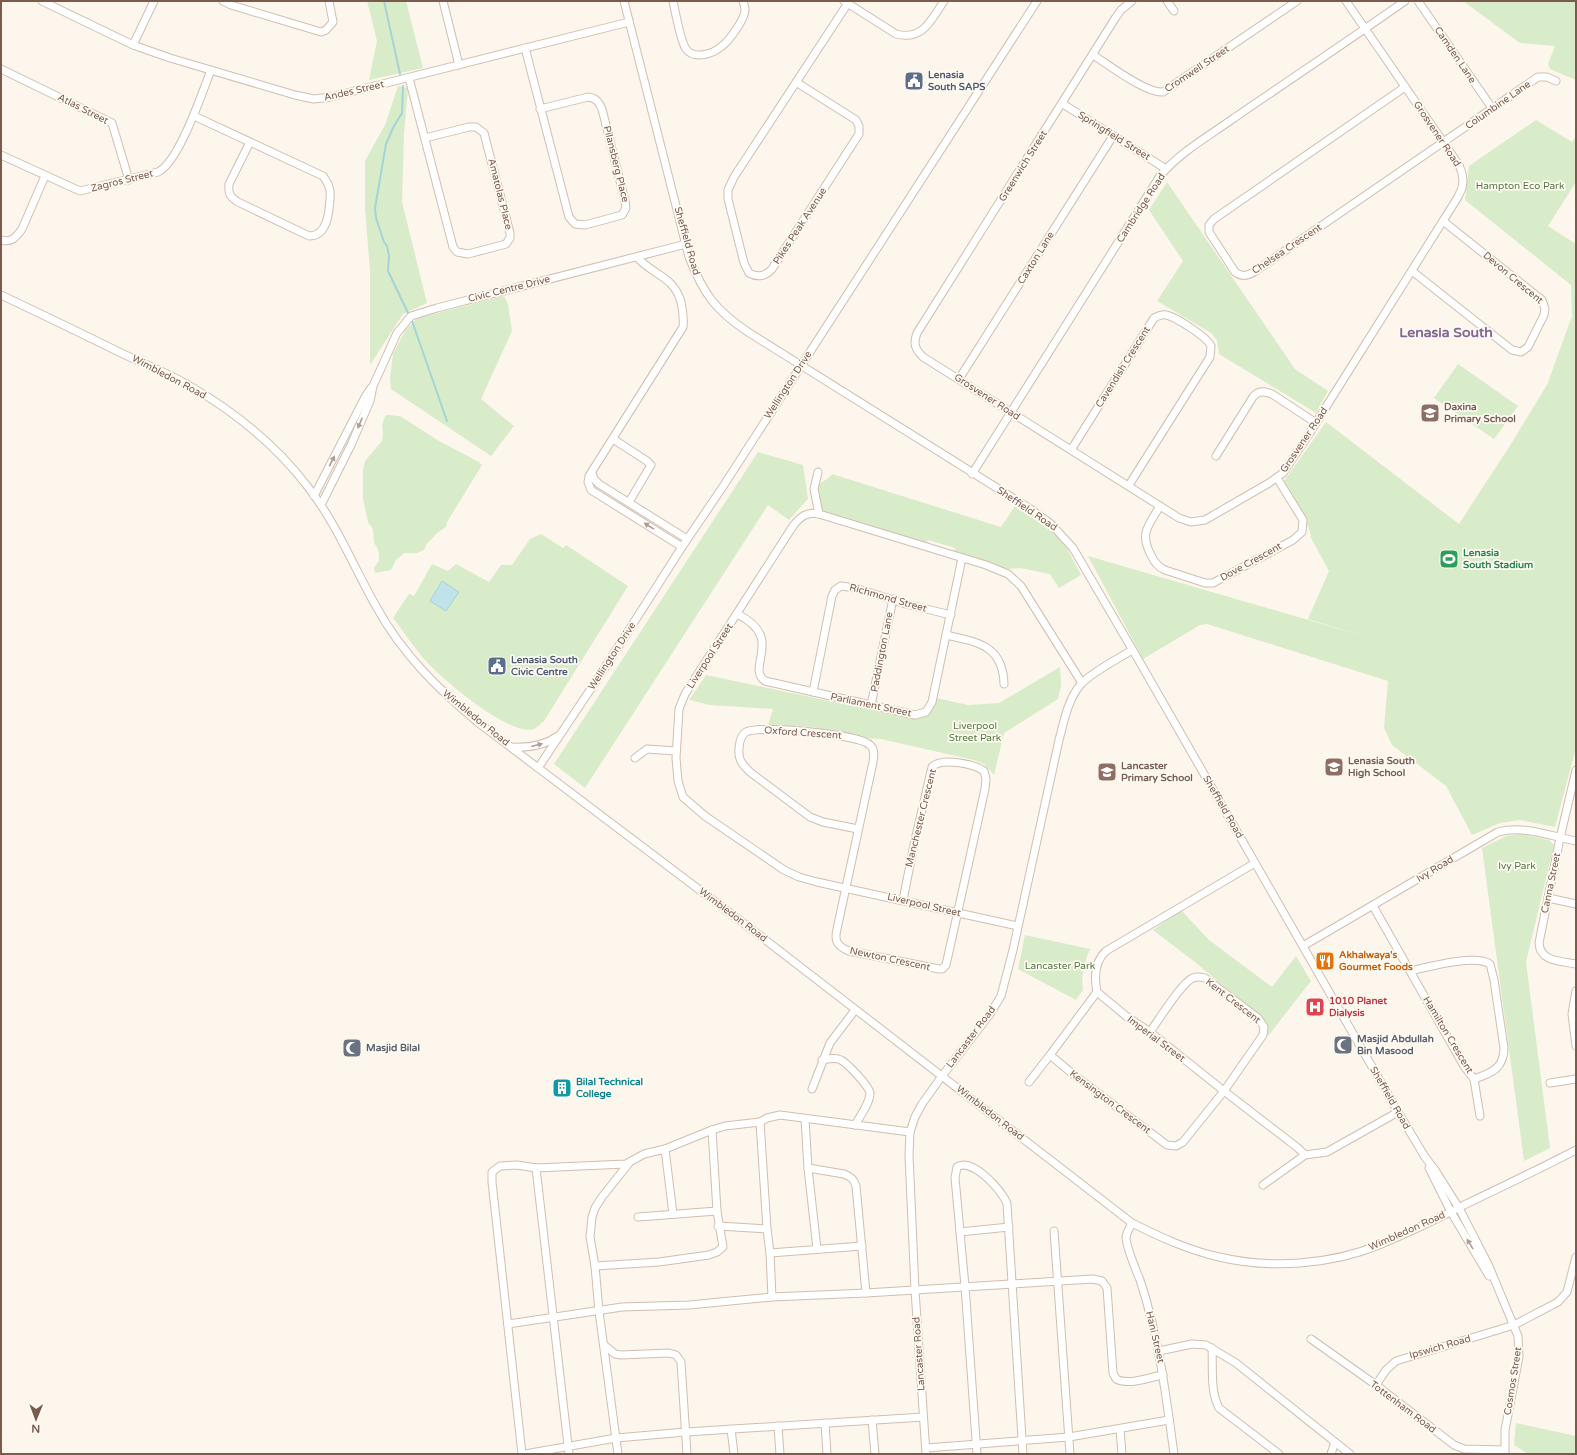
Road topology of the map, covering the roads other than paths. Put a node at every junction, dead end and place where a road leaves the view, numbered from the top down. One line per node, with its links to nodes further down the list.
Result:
1 (42, 1): 21 (street, Andes Street)
2 (154, 1): 21 (street)
3 (223, 1): 4 (street)
4 (329, 1)
5 (443, 1): 24 (street)
6 (624, 1): 19 (street, Sheffield Road)
7 (673, 1): 8 (street)
8 (743, 1)
9 (944, 1): 17 (street)
10 (1037, 1): 50 (street, Wellington Drive)
11 (1132, 1): 23 (street, Greenwich Street)
12 (1167, 1): 18 (street)
13 (1297, 1): 23 (street, Cromwell Street)
14 (1346, 1): 20 (street)
15 (1405, 1): 20 (street, Cambridge Road)
16 (1418, 1): 32 (street, Camden Lane)
17 (846, 2): 29 (street, Pikes Peak Avenue)
18 (1174, 11)
19 (630, 22): 22 (street, Andes Street); 45 (street, Sheffield Road)
20 (1365, 29): 30 (street, Grosvener Road); 40 (street, Cambridge Road)
21 (133, 45): 26 (street, Andes Street)
22 (525, 48): 24 (street, Andes Street); 33 (street, Pilansberg Place)
23 (1093, 55): 31 (street, Greenwich Street)
24 (459, 65): 27 (street, Andes Street)
25 (1, 69): 42 (street, Atlas Street)
26 (210, 70): 27 (street, Andes Street); 34 (street, Zagros Street)
27 (409, 78): 36 (street, Amatolas Place)
28 (1556, 81): 32 (street, Columbine Lane)
29 (796, 82): 29 (street, Pikes Peak Avenue)
30 (1405, 87): 38 (street, Grosvener Road); 38 (street, Chelsea Crescent)
31 (1063, 104): 35 (street, Springfield Street); 49 (street, Greenwich Street)
32 (1492, 108): 38 (street, Columbine Lane)
33 (540, 109): 33 (street, Pilansberg Place)
34 (194, 116): 37 (street); 42 (street, Zagros Street)
35 (1113, 136): 40 (street, Springfield Street); 51 (street, Caxton Lane)
36 (425, 138): 36 (street, Amatolas Place)
37 (250, 142): 37 (street)
38 (1443, 143): 43 (street, Grosvener Road)
39 (1, 155): 41 (street, Zagros Street)
40 (1166, 169): 53 (street, Cambridge Road)
41 (45, 176): 42 (street, Zagros Street); 44 (street)
42 (129, 180)
43 (1443, 221): 47 (street, Grosvener Road); 47 (street, Devon Crescent)
44 (1, 240)
45 (686, 244): 46 (street, Civic Centre Drive); 50 (street, Sheffield Road)
46 (637, 257): 52 (street, Civic Centre Drive); 55 (street)
47 (1412, 270): 54 (street, Grosvener Road)
48 (1, 295): 63 (street, Wimbledon Road)
49 (917, 333): 51 (street, Grosvener Road)
50 (801, 365): 60 (street, Sheffield Road); 69 (street, Wellington Drive)
51 (959, 379): 53 (street, Grosvener Road)
52 (373, 386): 63 (street, Civic Centre Drive, one-way to 52); 65 (street, Civic Centre Drive, one-way to 65)
53 (1011, 413): 56 (street, Grosvener Road); 60 (street, Cambridge Road)
54 (1316, 422): 57 (street); 61 (street, Grosvener Road)
55 (613, 440): 59 (street); 64 (street)
56 (1072, 450): 62 (street, Grosvener Road); 62 (street, Cavendish Crescent)
57 (1216, 456)
58 (818, 472): 68 (street)
59 (592, 473): 64 (street); 67 (street)
60 (972, 474): 76 (street, Sheffield Road)
61 (1277, 478): 66 (street, Grosvener Road); 66 (street, Dove Crescent)
62 (1129, 485): 66 (street, Grosvener Road)
63 (314, 496): 65 (street, Wimbledon Road)
64 (631, 504): 67 (street); 69 (street)
65 (321, 505): 82 (street, Wimbledon Road)
66 (1160, 506)
67 (629, 514): 70 (street, one-way to 67)
68 (819, 514): 71 (street, Liverpool Street); 73 (street, Liverpool Street)
69 (687, 539): 70 (street, Wellington Drive)
70 (682, 547): 81 (street, Wellington Drive)
71 (962, 558): 74 (street, Parliament Street); 77 (street, Liverpool Street)
72 (893, 600): 74 (street, Richmond Street); 79 (street, Richmond Street); 80 (street, Paddington Lane)
73 (737, 614): 79 (street, Parliament Street); 83 (street, Liverpool Street)
74 (950, 615): 75 (street, Parliament Street)
75 (946, 635): 78 (street); 80 (street, Parliament Street)
76 (1132, 650): 77 (street, Lancaster Road); 90 (street, Sheffield Road)
77 (1082, 683): 97 (street, Lancaster Road)
78 (1004, 684)
79 (813, 692): 80 (street, Parliament Street)
80 (871, 705)
81 (560, 734): 82 (street, one-way to 81); 85 (street, Wellington Drive)
82 (511, 747): 85 (street, Wimbledon Road)
83 (676, 751): 84 (street); 91 (street, Liverpool Street)
84 (635, 758)
85 (538, 768): 103 (street, Wimbledon Road)
86 (1575, 775): 88 (street, Canna Street)
87 (858, 829): 87 (street, Oxford Crescent); 91 (street, Oxford Crescent)
88 (1560, 838): 89 (street, Ivy Road); 92 (street, Canna Street); 95 (street, Ivy Road)
89 (1576, 841)
90 (1255, 862): 98 (street, Sheffield Road); 102 (street)
91 (846, 888): 93 (street, Liverpool Street); 96 (street, Newton Crescent)
92 (1548, 898): 94 (street); 99 (street, Canna Street)
93 (903, 900): 96 (street, Liverpool Street); 96 (street, Manchester Crescent)
94 (1576, 904)
95 (1373, 906): 98 (street, Ivy Road); 100 (street, Hamilton Crescent)
96 (959, 913): 97 (street, Liverpool Street)
97 (1018, 926): 108 (street, Lancaster Road)
98 (1303, 946): 115 (street, Sheffield Road)
99 (1576, 964)
100 (1410, 971): 109 (street, Hamilton Crescent); 109 (street, Hamilton Crescent)
101 (1576, 991): 105 (street)
102 (1097, 992): 104 (street, Imperial Street); 106 (street)
103 (855, 1010): 107 (street); 108 (street, Wimbledon Road)
104 (1150, 1032): 114 (street, Imperial Street); 114 (street, Kent Crescent)
105 (1576, 1046)
106 (1050, 1054): 111 (street); 114 (street, Kensington Crescent)
107 (822, 1060): 113 (street); 119 (street)
108 (942, 1076): 121 (street, Lancaster Road); 135 (street, Wimbledon Road)
109 (1474, 1079): 116 (street)
110 (1576, 1079): 112 (street)
111 (1029, 1082)
112 (1550, 1083)
113 (812, 1089)
114 (1224, 1091): 124 (street, Imperial Street)
115 (1398, 1112): 124 (street); 125 (street, Sheffield Road)
116 (1480, 1116)
117 (805, 1119): 118 (street); 119 (street); 128 (street)
118 (760, 1122): 120 (street); 138 (street)
119 (855, 1125): 121 (street)
120 (712, 1130): 122 (street); 131 (street)
121 (910, 1132): 150 (street, Lancaster Road)
122 (665, 1149): 126 (street); 133 (street)
123 (1576, 1150): 130 (street, Wimbledon Road)
124 (1305, 1155): 129 (street)
125 (1425, 1156): 130 (street, Sheffield Road); 132 (street, Sheffield Road)
126 (629, 1163): 127 (street); 145 (street)
127 (536, 1168): 154 (street); 155 (street)
128 (808, 1168): 141 (street); 142 (street)
129 (1263, 1186)
130 (1459, 1208): 132 (street, Wimbledon Road); 149 (street, Cosmos Street)
131 (717, 1211): 133 (street); 136 (street)
132 (1451, 1212): 135 (street, Wimbledon Road); 149 (street, Cosmos Street, one-way to 132)
133 (673, 1214): 134 (street)
134 (638, 1217)
135 (1132, 1223): 160 (street, Hani Street)
136 (718, 1226): 138 (street); 145 (street)
137 (1009, 1227): 140 (street); 140 (street); 147 (street)
138 (767, 1229): 143 (street)
139 (1054, 1231): 146 (street)
140 (960, 1232): 148 (street)
141 (862, 1246): 142 (street); 151 (street)
142 (817, 1249): 143 (street)
143 (770, 1253): 152 (street)
144 (1576, 1257): 156 (street, Ipswich Road)
145 (595, 1266): 153 (street)
146 (1059, 1280): 147 (street); 161 (street); 171 (street)
147 (1011, 1283): 148 (street); 173 (street)
148 (965, 1286): 150 (street); 175 (street)
149 (1498, 1289): 156 (street, Cosmos Street)
150 (914, 1290): 151 (street); 163 (street, Lancaster Road)
151 (866, 1293): 152 (street)
152 (772, 1297): 153 (street)
153 (599, 1311): 154 (street); 158 (street)
154 (553, 1318): 155 (street); 176 (street)
155 (508, 1324): 179 (street)
156 (1514, 1325): 162 (street, Ipswich Road); 178 (street, Cosmos Street)
157 (1311, 1339): 162 (street, Tottenham Road)
158 (604, 1345): 170 (street); 172 (street)
159 (1212, 1348): 160 (street); 174 (street); 192 (street)
160 (1159, 1351): 161 (street, Hani Street)
161 (1163, 1375): 165 (street, Hani Street)
162 (1376, 1385): 178 (street, Tottenham Road)
163 (923, 1417): 164 (street); 177 (street, Lancaster Road)
164 (872, 1420): 166 (street); 186 (street)
165 (1169, 1420): 168 (street); 191 (street, Hani Street)
166 (825, 1423): 167 (street); 185 (street)
167 (778, 1426): 169 (street); 184 (street)
168 (1120, 1428): 171 (street); 190 (street)
169 (731, 1429): 170 (street); 183 (street)
170 (686, 1432): 172 (street); 182 (street)
171 (1069, 1437): 173 (street); 189 (street)
172 (616, 1438): 176 (street); 181 (street)
173 (1022, 1442): 175 (street); 188 (street)
174 (1335, 1442): 193 (street); 194 (street)
175 (976, 1444): 177 (street); 187 (street)
176 (568, 1446): 179 (street); 180 (street)
177 (926, 1451)
178 (1504, 1452)
179 (524, 1454)
180 (569, 1454)
181 (618, 1454)
182 (687, 1454)
183 (734, 1454)
184 (780, 1454)
185 (827, 1454)
186 (875, 1454)
187 (977, 1454)
188 (1023, 1454)
189 (1070, 1454)
190 (1122, 1454)
191 (1174, 1454)
192 (1279, 1454)
193 (1331, 1454)
194 (1350, 1454)

